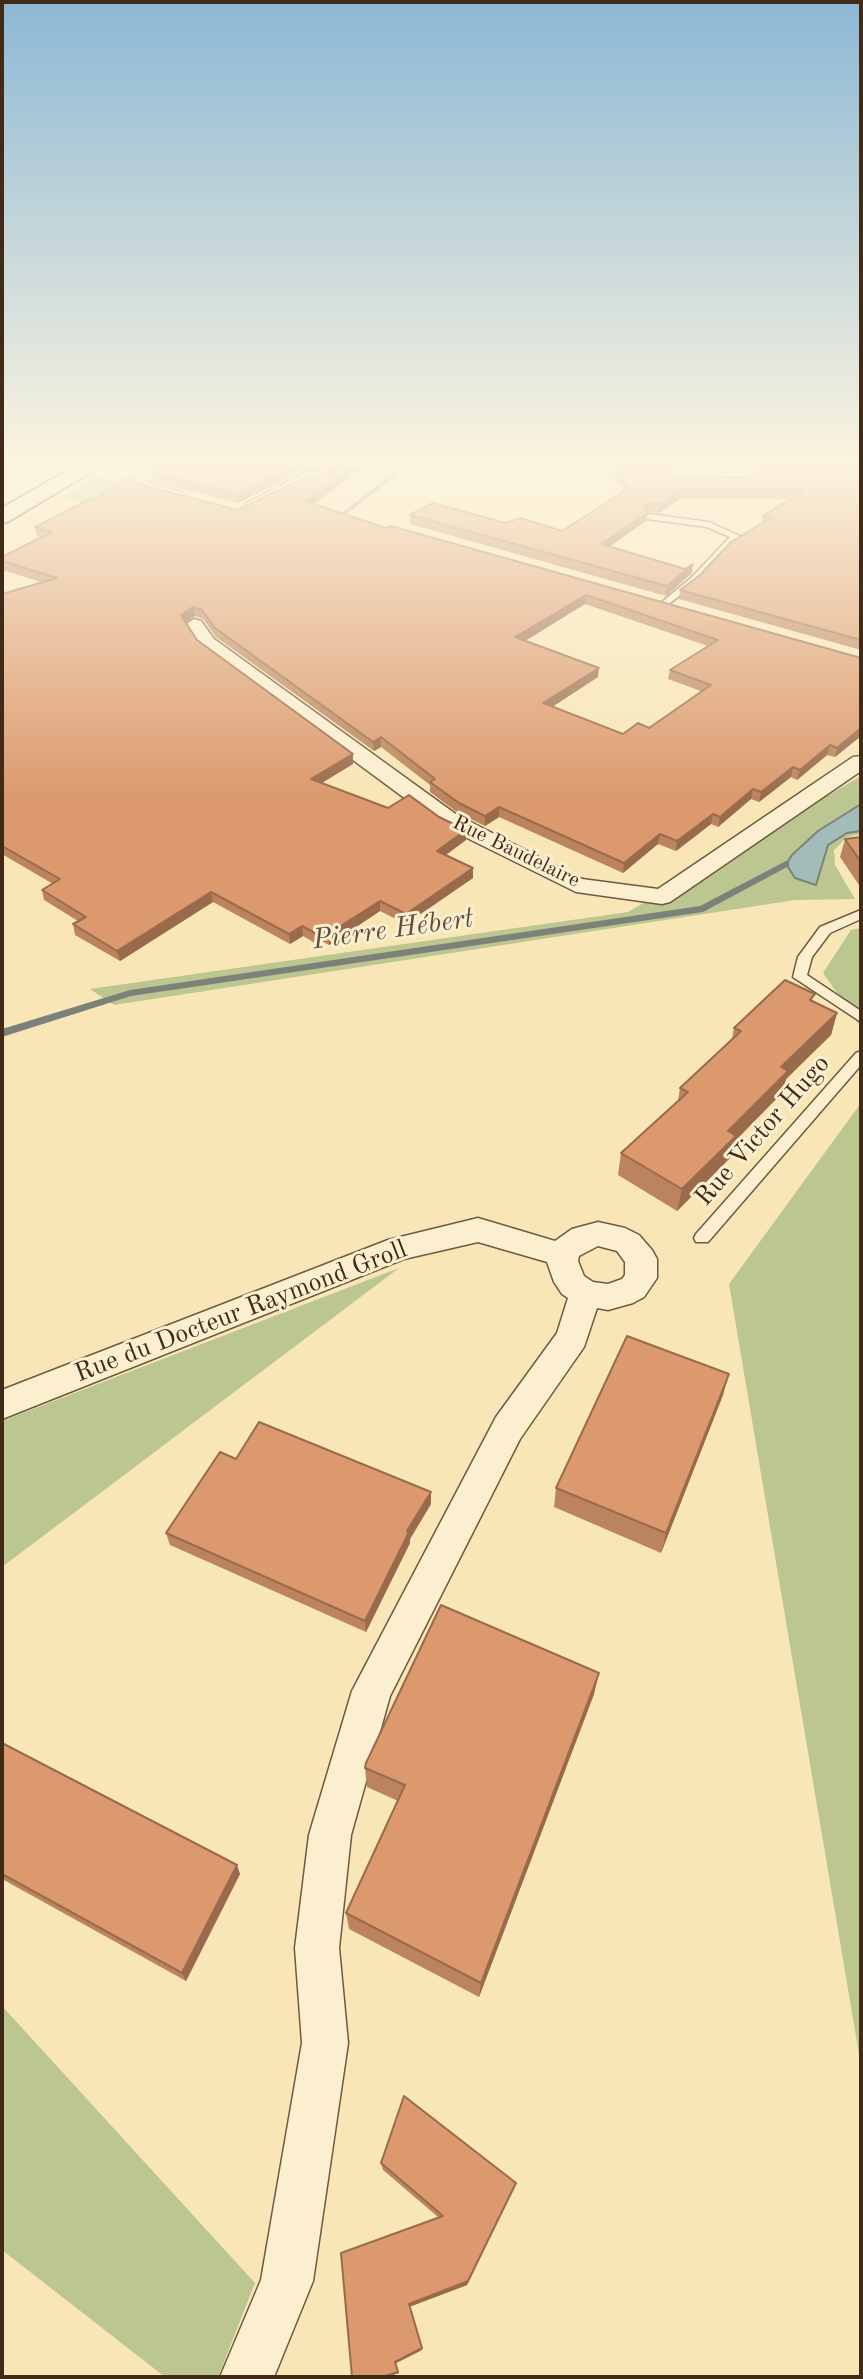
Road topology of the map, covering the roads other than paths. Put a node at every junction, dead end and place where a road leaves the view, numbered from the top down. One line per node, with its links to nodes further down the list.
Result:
1 (697, 577): 2 (lane)
2 (659, 603): 3 (street)
3 (688, 611)
4 (194, 625): 5 (street, Rue Baudelaire)
5 (861, 762)
6 (861, 914): 7 (lane)
7 (861, 1017)
8 (861, 1056): 9 (lane, Rue Victor Hugo)
9 (702, 1238)
10 (564, 1255): 11 (street); 11 (street); 12 (street, Rue du Docteur Raymond Groll)
11 (586, 1293): 13 (street)
12 (2, 1405)
13 (247, 2377)

